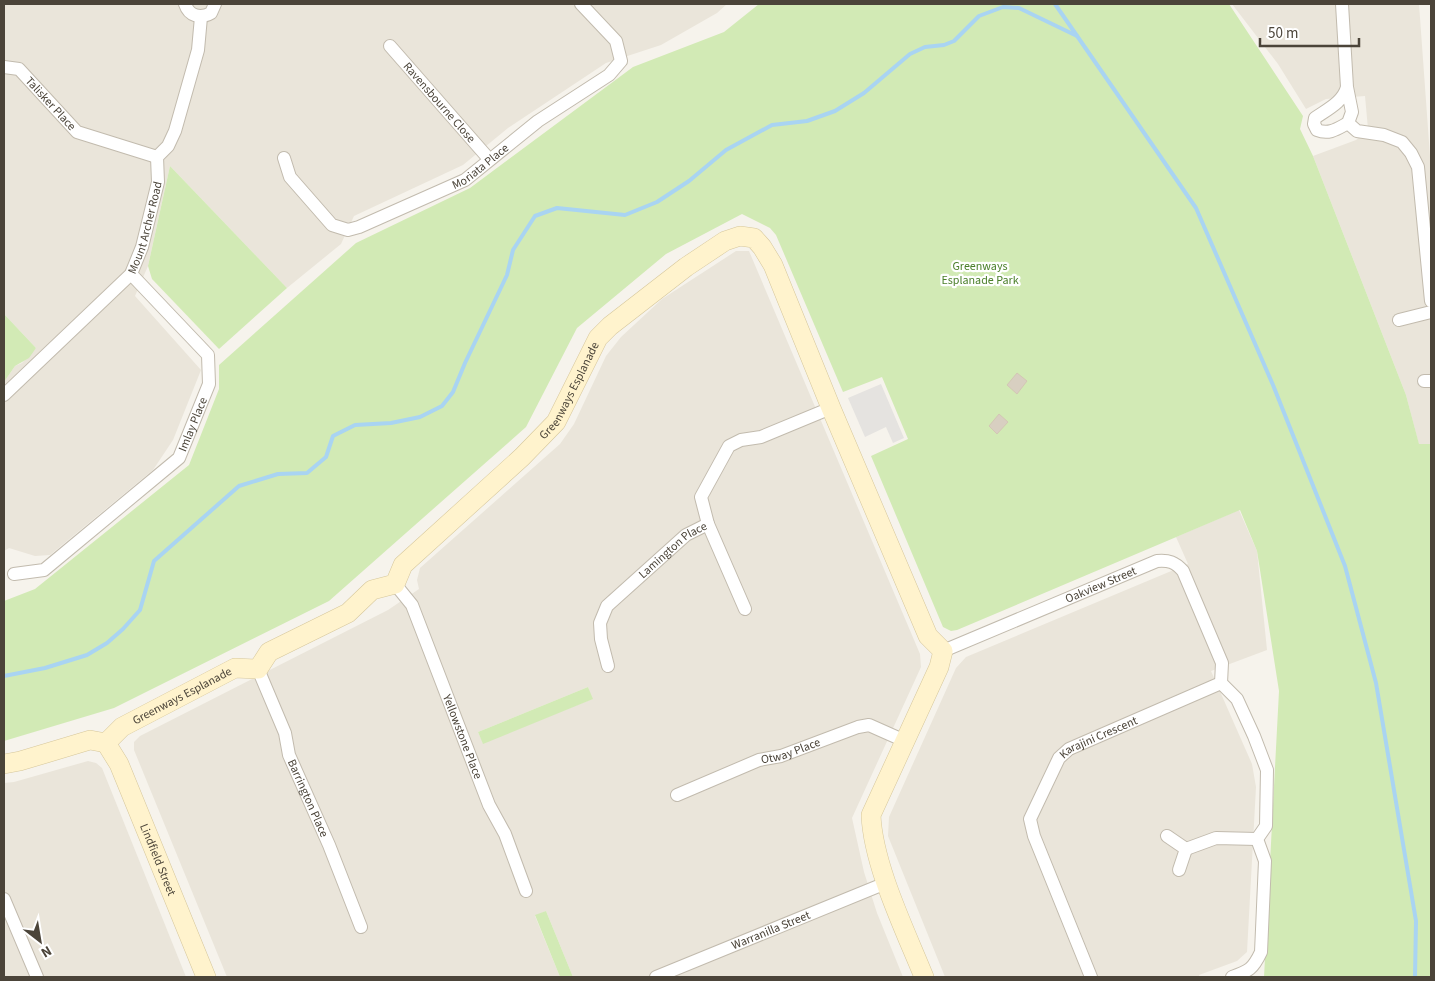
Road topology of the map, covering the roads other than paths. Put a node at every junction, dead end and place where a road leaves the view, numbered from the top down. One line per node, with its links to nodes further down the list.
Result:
1 (185, 4): 5 (street)
2 (215, 4): 5 (street)
3 (582, 4): 12 (street, Moriata Place)
4 (1342, 4): 8 (street)
5 (201, 16): 10 (street)
6 (390, 46): 12 (street, Ravensbourne Close)
7 (4, 68): 10 (street, Talisker Place)
8 (1347, 87): 9 (street); 9 (street)
9 (1348, 123): 14 (street)
10 (157, 157): 13 (street, Mount Archer Road)
11 (284, 158): 12 (street, Moriata Place)
12 (489, 159)
13 (131, 274): 17 (street, Mount Archer Road); 20 (street, Imlay Place)
14 (1431, 301)
15 (1431, 312): 16 (street)
16 (1399, 320)
17 (4, 395)
18 (832, 408): 19 (street, Lamington Place); 21 (street, Greenways Esplanade); 23 (street, Greenways Esplanade)
19 (708, 524): 22 (street); 24 (street, Lamington Place)
20 (14, 574)
21 (395, 584): 25 (street); 36 (street, Yellowstone Place)
22 (745, 609)
23 (942, 651): 26 (street, Oakview Street); 27 (street)
24 (608, 666)
25 (258, 669): 28 (street, Greenways Esplanade); 38 (street, Barrington Place)
26 (1221, 683): 32 (street); 43 (street, Karajini Crescent)
27 (905, 740): 30 (street, Otway Place); 35 (street)
28 (106, 744): 29 (street); 40 (street, Lindfield Street)
29 (4, 764)
30 (677, 794)
31 (1167, 836): 33 (street)
32 (1257, 839): 33 (street); 44 (street)
33 (1186, 849): 34 (street)
34 (1179, 870)
35 (886, 884): 41 (street, Warranilla Street); 42 (street)
36 (526, 891)
37 (4, 898): 39 (street)
38 (362, 927)
39 (37, 977)
40 (206, 977)
41 (656, 977)
42 (924, 977)
43 (1091, 977)
44 (1232, 977)

